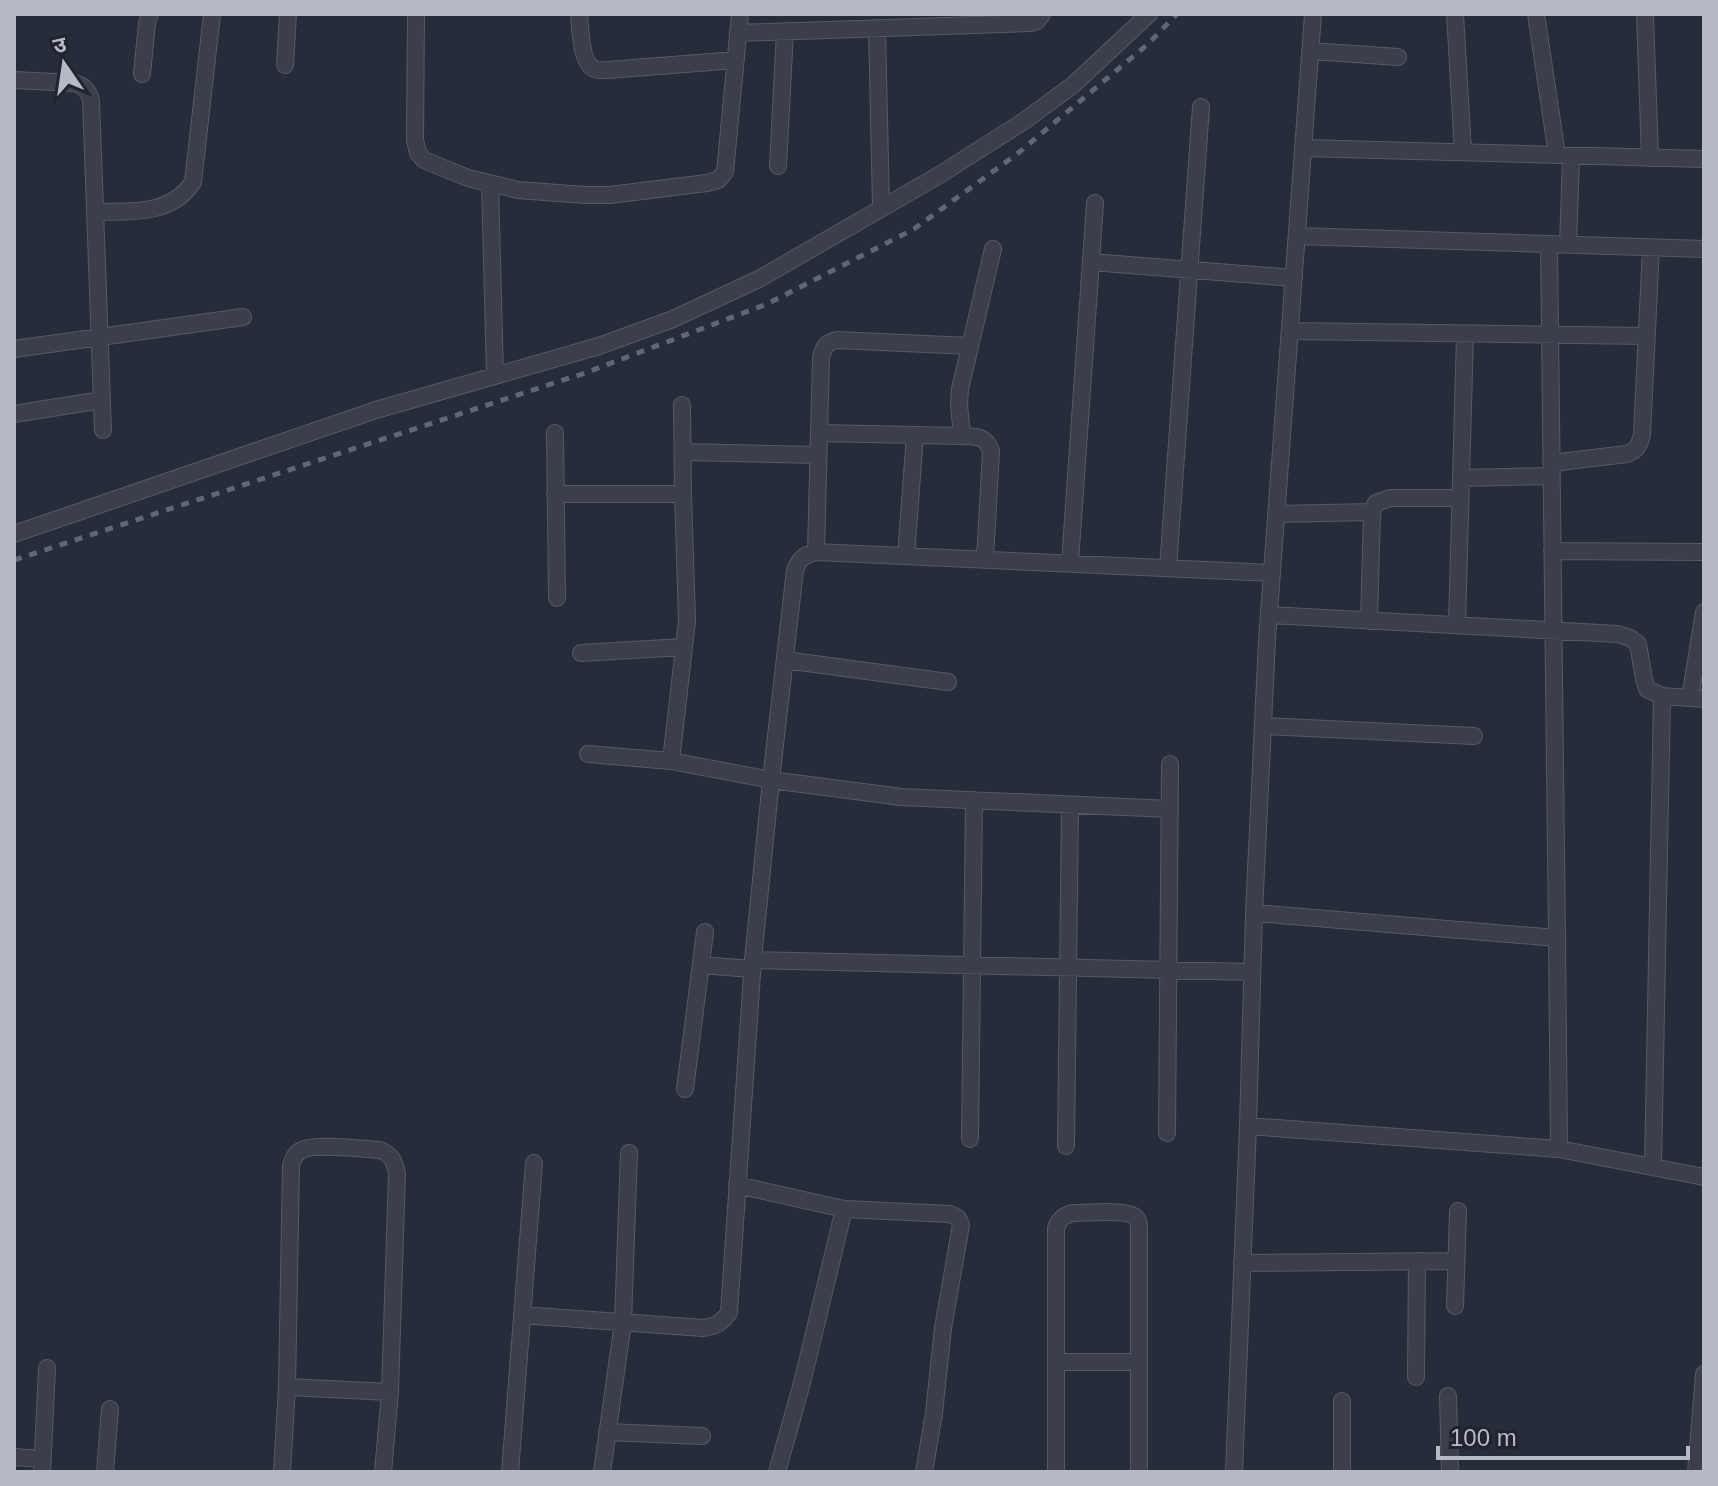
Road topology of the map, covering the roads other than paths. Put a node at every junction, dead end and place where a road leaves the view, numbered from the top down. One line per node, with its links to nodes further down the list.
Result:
1 (150, 14): 21 (street)
2 (212, 14): 33 (street)
3 (288, 14): 20 (street)
4 (416, 14): 30 (street)
5 (579, 14): 19 (street)
6 (740, 14): 16 (street)
7 (1042, 14): 13 (street)
8 (1149, 14): 32 (street)
9 (1313, 14): 17 (street)
10 (1455, 14): 25 (street)
11 (1536, 14): 26 (street)
12 (1645, 14): 27 (street)
13 (899, 21): 14 (street)
14 (877, 28): 15 (street); 32 (street)
15 (785, 31): 16 (street); 29 (street)
16 (738, 33): 19 (street)
17 (1311, 51): 18 (street); 24 (street)
18 (1398, 57)
19 (736, 60): 30 (street)
20 (285, 65)
21 (142, 74)
22 (14, 80): 33 (street)
23 (1201, 107): 41 (street)
24 (1304, 148): 25 (street); 34 (street)
25 (1463, 152): 26 (street)
26 (1564, 155): 27 (street); 36 (street)
27 (1650, 158): 28 (street)
28 (1704, 159)
29 (778, 166)
30 (490, 184): 51 (street)
31 (1095, 203): 40 (street)
32 (881, 208): 51 (street)
33 (95, 212): 48 (street)
34 (1297, 236): 35 (street); 42 (street)
35 (1549, 244): 36 (street); 46 (street)
36 (1568, 245): 37 (street)
37 (1651, 247): 39 (street); 47 (street)
38 (993, 249): 49 (street)
39 (1704, 249)
40 (1091, 262): 41 (street); 75 (street)
41 (1189, 269): 42 (street); 76 (street)
42 (1294, 278): 44 (street)
43 (243, 317): 48 (street)
44 (1290, 331): 45 (street); 68 (street)
45 (1465, 334): 46 (street); 63 (street)
46 (1550, 335): 47 (street); 62 (street)
47 (1646, 336): 62 (street)
48 (100, 337): 50 (street); 52 (street)
49 (970, 346): 57 (street); 59 (street)
50 (14, 349)
51 (495, 376): 69 (street)
52 (102, 400): 54 (street); 55 (street)
53 (682, 405): 60 (street)
54 (14, 414)
55 (103, 430)
56 (555, 433): 64 (street)
57 (819, 433): 58 (street); 61 (street)
58 (915, 435): 59 (street); 73 (street)
59 (962, 436): 74 (street)
60 (683, 452): 61 (street); 65 (street)
61 (818, 455): 71 (street)
62 (1551, 470): 63 (street); 70 (street)
63 (1461, 478): 66 (street)
64 (555, 494): 65 (street); 78 (street)
65 (683, 494): 84 (street)
66 (1460, 498): 67 (street); 82 (street)
67 (1372, 512): 68 (street); 81 (street)
68 (1276, 514): 77 (street)
69 (14, 534)
70 (1552, 551): 72 (street); 83 (street)
71 (816, 552): 73 (street); 86 (street)
72 (1704, 552)
73 (906, 556): 74 (street)
74 (985, 559): 75 (street)
75 (1070, 563): 76 (street)
76 (1168, 568): 77 (street)
77 (1272, 573): 80 (street)
78 (557, 598)
79 (1704, 612): 89 (street)
80 (1269, 615): 81 (street); 90 (street)
81 (1369, 621): 82 (street)
82 (1457, 625): 83 (street)
83 (1553, 631): 88 (street); 101 (street)
84 (683, 647): 85 (street); 93 (street)
85 (581, 653)
86 (785, 660): 87 (street); 95 (street)
87 (948, 682)
88 (1662, 696): 89 (street); 116 (street)
89 (1697, 698)
90 (1263, 726): 91 (street); 99 (street)
91 (1474, 736)
92 (588, 754): 93 (street)
93 (671, 761): 95 (street)
94 (1170, 764): 98 (street)
95 (771, 780): 96 (street); 103 (street)
96 (974, 800): 97 (street); 104 (street)
97 (1070, 805): 98 (street); 105 (street)
98 (1170, 809): 106 (street)
99 (1254, 913): 101 (street); 107 (street)
100 (705, 932): 102 (street)
101 (1557, 938): 113 (street)
102 (701, 965): 103 (street); 108 (street)
103 (752, 965): 104 (street); 118 (street)
104 (972, 965): 105 (street); 111 (street)
105 (1068, 967): 106 (street); 112 (street)
106 (1168, 970): 107 (street); 110 (street)
107 (1252, 972): 109 (street)
108 (685, 1089)
109 (1248, 1126): 113 (street); 123 (street)
110 (1167, 1133)
111 (970, 1139)
112 (1066, 1146)
113 (1559, 1149): 116 (street)
114 (629, 1153): 126 (street)
115 (534, 1163): 125 (street)
116 (1653, 1167): 117 (street)
117 (1704, 1177)
118 (737, 1185): 119 (street); 126 (street)
119 (844, 1209): 146 (street); 147 (street)
120 (1458, 1211): 122 (street)
121 (1417, 1261): 122 (street); 123 (street); 131 (street)
122 (1456, 1261): 124 (street)
123 (1242, 1263): 150 (street)
124 (1455, 1306)
125 (522, 1315): 126 (street); 144 (street)
126 (623, 1322): 137 (street)
127 (1056, 1362): 128 (street); 128 (street); 148 (street)
128 (1139, 1362): 149 (street)
129 (47, 1368): 140 (street)
130 (1704, 1374): 153 (street)
131 (1416, 1377)
132 (287, 1387): 133 (street); 133 (street); 142 (street)
133 (390, 1392): 143 (street)
134 (1448, 1396): 152 (street)
135 (1342, 1401): 151 (street)
136 (110, 1409): 141 (street)
137 (607, 1432): 138 (street); 145 (street)
138 (702, 1436)
139 (14, 1457): 140 (street)
140 (43, 1466)
141 (105, 1472)
142 (282, 1472)
143 (383, 1472)
144 (510, 1472)
145 (602, 1472)
146 (777, 1472)
147 (924, 1472)
148 (1056, 1472)
149 (1139, 1472)
150 (1234, 1472)
151 (1342, 1472)
152 (1449, 1472)
153 (1696, 1472)

